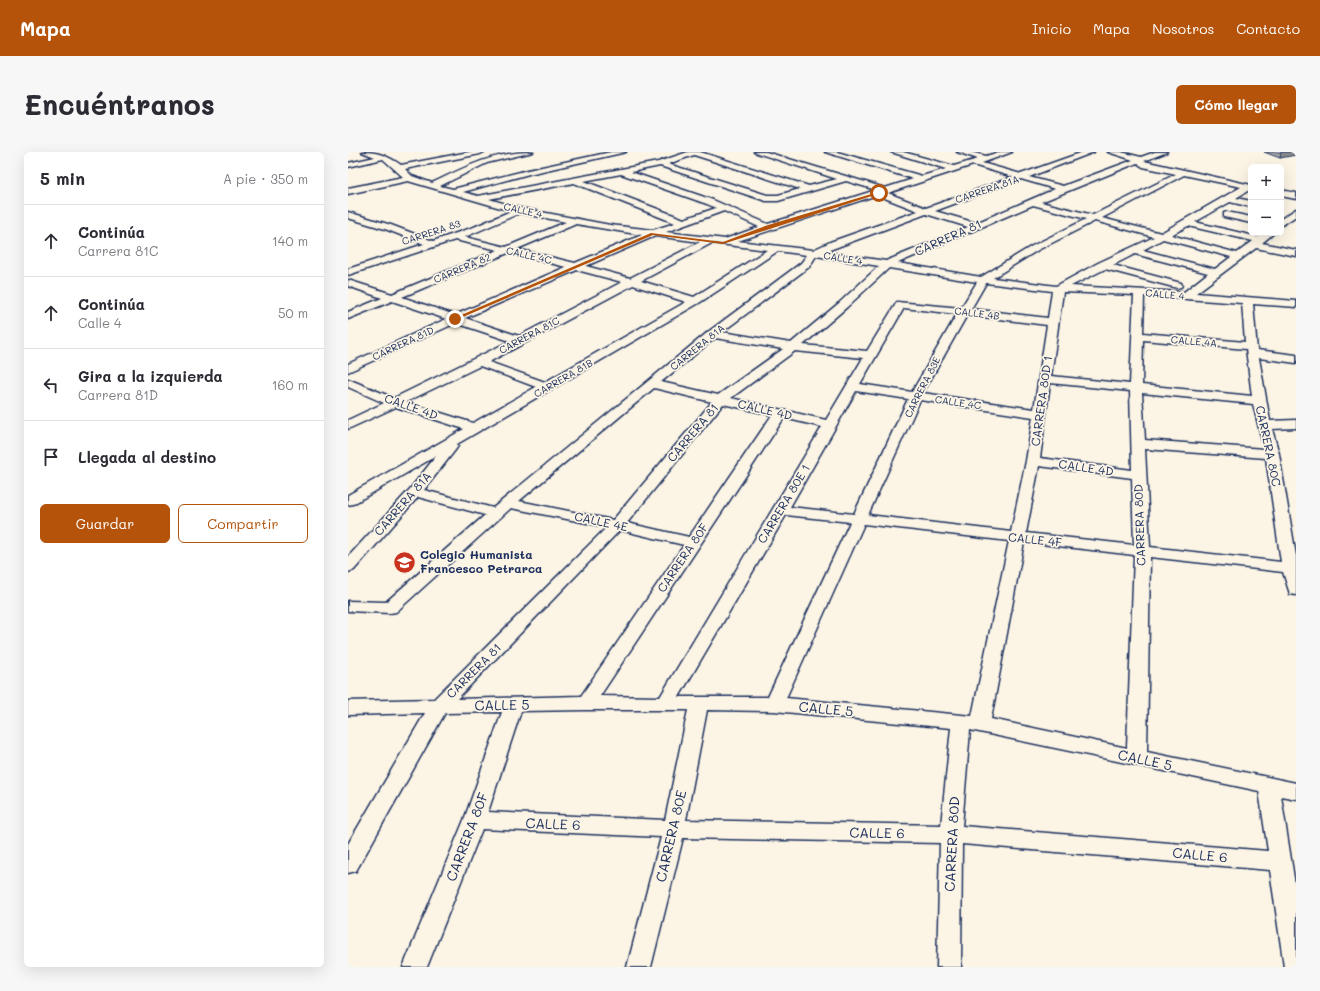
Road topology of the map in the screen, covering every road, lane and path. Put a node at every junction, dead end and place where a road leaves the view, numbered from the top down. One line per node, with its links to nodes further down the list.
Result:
1 (366, 152): 15 (street)
2 (480, 152): 13 (street)
3 (529, 152): 19 (street)
4 (622, 152): 20 (street)
5 (695, 152): 22 (street); 39 (street)
6 (758, 152): 33 (street)
7 (829, 152): 21 (street)
8 (961, 152): 17 (street)
9 (1008, 152): 17 (street)
10 (1090, 152): 32 (street, CARRERA 81A)
11 (1112, 152): 18 (street)
12 (1163, 152): 18 (street, CARRERA 81)
13 (464, 153): 19 (street); 25 (street)
14 (892, 153): 26 (street)
15 (385, 157): 24 (street); 25 (street, CALLE 4)
16 (875, 158): 21 (street)
17 (988, 159): 23 (street)
18 (1140, 159): 29 (street); 40 (street, CARRERA 81)
19 (485, 160): 30 (street); 36 (street)
20 (582, 160): 28 (street); 30 (street)
21 (862, 162): 34 (street)
22 (660, 164): 27 (street); 39 (street)
23 (974, 164): 26 (street); 32 (street)
24 (348, 165)
25 (400, 168): 31 (street, CALLE 4)
26 (955, 169): 34 (street)
27 (622, 172): 28 (street); 50 (street)
28 (610, 173): 35 (street)
29 (1183, 173): 37 (street); 57 (street, CARRERA 83E)
30 (515, 175): 42 (street)
31 (409, 178): 36 (street, CALLE 4); 41 (street)
32 (1021, 178): 40 (street); 52 (street, CARRERA 81A)
33 (845, 179): 39 (street); 43 (street)
34 (924, 179): 43 (street)
35 (574, 180): 46 (street); 61 (street)
36 (432, 186): 42 (street, CALLE 4)
37 (1248, 187)
38 (1248, 188): 47 (street)
39 (809, 189)
40 (1063, 189): 48 (street, CARRERA 81)
41 (348, 191)
42 (454, 192): 46 (street, CALLE 4)
43 (883, 192): 52 (street); 64 (street)
44 (1284, 194): 45 (street)
45 (1296, 196)
46 (475, 199): 51 (street, CALLE 4)
47 (1229, 199): 49 (street); 62 (street)
48 (1032, 202): 57 (street); 63 (street, CARRERA 81)
49 (1248, 203)
50 (724, 208): 61 (street, CARRERA 81D); 64 (street)
51 (519, 210): 59 (street, CALLE 4); 68 (street, CARRERA 83)
52 (924, 210): 63 (street); 76 (street, CARRERA 81A)
53 (1284, 211): 54 (street)
54 (1295, 213): 60 (street)
55 (348, 215): 72 (street)
56 (1227, 215): 58 (street)
57 (1095, 218): 66 (street); 86 (street, CARRERA 83E)
58 (1248, 219)
59 (576, 221): 65 (street, CALLE 4); 73 (street, CARRERA 82)
60 (1284, 221)
61 (682, 222): 65 (street, CARRERA 81D)
62 (1187, 223): 66 (street); 71 (street)
63 (975, 226): 80 (street, CARRERA 81)
64 (767, 227): 70 (street)
65 (652, 234): 69 (street, CALLE 4); 82 (street, CARRERA 81D)
66 (1160, 236): 75 (street); 78 (street)
67 (1266, 236): 71 (street)
68 (454, 237): 72 (street, CARRERA 83); 73 (street, CALLE 4C)
69 (709, 241): 70 (street, CALLE 4); 87 (street, CARRERA 81C)
70 (723, 243): 74 (street, CALLE 4)
71 (1258, 243): 77 (street); 78 (street)
72 (433, 244): 83 (street, CARRERA 83)
73 (506, 249): 82 (street, CALLE 4C); 93 (street, CARRERA 82)
74 (775, 249): 76 (street, CALLE 4); 94 (street, CARRERA 81B)
75 (1133, 250): 81 (street); 85 (street)
76 (814, 253): 80 (street, CALLE 4); 102 (street, CARRERA 81A)
77 (1296, 253)
78 (1240, 256): 85 (street)
79 (348, 263): 83 (street)
80 (886, 265): 86 (street, CALLE 4); 105 (street, CARRERA 81)
81 (1102, 265): 89 (street); 90 (street)
82 (577, 266): 87 (street, CALLE 4C); 100 (street, CARRERA 81D)
83 (360, 267): 84 (street, CARRERA 83)
84 (348, 272)
85 (1216, 272): 92 (street)
86 (983, 280): 90 (street, CALLE 4); 98 (street, CARRERA 83E)
87 (632, 281): 94 (street, CALLE 4C); 104 (street, CARRERA 81C)
88 (348, 283): 93 (street)
89 (1177, 285)
90 (1058, 289): 91 (street, CALLE 4); 101 (street, CARRERA 80D 1)
91 (1139, 292): 92 (street, CALLE 4); 103 (street, CARRERA 80D)
92 (1186, 296): 95 (street, CALLE 4)
93 (391, 298): 99 (street, CARRERA 82); 100 (street)
94 (695, 301): 114 (street, CARRERA 81B)
95 (1247, 302): 97 (street, CALLE 4); 106 (street, CARRERA 80C)
96 (901, 304): 98 (street, CALLE 4B); 107 (street, CARRERA 80E 1)
97 (1296, 304)
98 (963, 311): 101 (street, CALLE 4B); 117 (street, CARRERA 83E)
99 (348, 316)
100 (455, 319): 104 (street); 110 (street, CARRERA 81D)
101 (1054, 322): 111 (street, CARRERA 80D 1)
102 (712, 334): 105 (street); 113 (street, CARRERA 81A)
103 (1137, 336): 106 (street, CALLE 4A); 116 (street, CARRERA 80D)
104 (519, 340): 109 (street, CARRERA 81C)
105 (793, 347): 107 (street); 118 (street, CARRERA 81)
106 (1251, 350): 108 (street, CALLE 4A); 119 (street, CARRERA 80C)
107 (871, 355): 115 (street, CARRERA 80E 1)
108 (1296, 359)
109 (478, 362): 114 (street); 120 (street, CARRERA 81C)
110 (348, 368)
111 (1045, 379): 116 (street); 122 (street, CARRERA 80D 1)
112 (348, 382): 120 (street, CALLE 4D)
113 (652, 384): 118 (street, CALLE 4D); 135 (street, CARRERA 81A)
114 (547, 387): 127 (street, CARRERA 81B)
115 (852, 387): 117 (street, CALLE 4C); 125 (street, CARRERA 80E 1)
116 (1136, 388): 119 (street); 129 (street, CARRERA 80D)
117 (915, 396): 122 (street, CALLE 4C); 137 (street, CARRERA 83E)
118 (720, 400): 121 (street, CALLE 4D); 138 (street, CARRERA 81)
119 (1259, 401): 126 (street, CARRERA 80C)
120 (393, 402): 124 (street, CARRERA 81C); 127 (street, CALLE 4D)
121 (780, 414): 125 (street, CALLE 4D); 140 (street, CARRERA 80F)
122 (1040, 414): 131 (street, CARRERA 80D 1)
123 (1296, 424): 126 (street)
124 (348, 425)
125 (831, 425): 136 (street, CARRERA 80E 1)
126 (1264, 425): 130 (street, CARRERA 80C)
127 (476, 428): 128 (street, CARRERA 81B)
128 (457, 439): 133 (street, CARRERA 81A); 134 (street, CARRERA 81B)
129 (1138, 444): 130 (street); 132 (street, CARRERA 80D)
130 (1272, 454): 143 (street, CARRERA 80C)
131 (1033, 460): 132 (street, CALLE 4D); 139 (street, CARRERA 80D 1)
132 (1138, 475): 141 (street, CARRERA 80D)
133 (415, 492): 135 (street, CALLE 4E); 142 (street, CARRERA 81A)
134 (348, 501)
135 (502, 508): 138 (street, CALLE 4E); 145 (street, CARRERA 81A)
136 (781, 510): 137 (street, CALLE 4F); 148 (street, CARRERA 80E 1)
137 (860, 520): 139 (street, CALLE 4F); 149 (street, CARRERA 83E)
138 (617, 525): 140 (street, CALLE 4E); 151 (street, CARRERA 81)
139 (1017, 538): 141 (street, CALLE 4F); 153 (street, CARRERA 80D 1)
140 (694, 543): 146 (street, CARRERA 80F)
141 (1142, 551): 143 (street, CALLE 4F); 154 (street, CARRERA 80D)
142 (348, 567)
143 (1290, 568): 144 (street, CARRERA 80C)
144 (1296, 590)
145 (348, 606)
146 (586, 703): 148 (street, CALLE 5); 150 (street, CALLE 5)
147 (699, 703): 148 (street, CALLE 5); 149 (street, CALLE 5); 158 (street, CARRERA 80E)
148 (665, 704)
149 (774, 704): 153 (street, CALLE 5)
150 (514, 705): 151 (street, CALLE 5); 157 (street, CARRERA 80F)
151 (439, 706): 152 (street, CALLE 5); 161 (street, CARRERA 81)
152 (348, 708)
153 (971, 723): 154 (street, CALLE 5); 159 (street, CARRERA 80D)
154 (1137, 758): 155 (street, CALLE 5)
155 (1269, 787): 156 (street, CALLE 5); 160 (street)
156 (1296, 791)
157 (475, 820): 158 (street, CALLE 6); 162 (street, CARRERA 80F)
158 (674, 829): 159 (street, CALLE 6); 163 (street, CARRERA 80E)
159 (951, 834): 160 (street, CALLE 6); 164 (street, CARRERA 80D)
160 (1279, 862): 165 (street)
161 (348, 864)
162 (415, 967)
163 (639, 967)
164 (949, 967)
165 (1296, 967)

